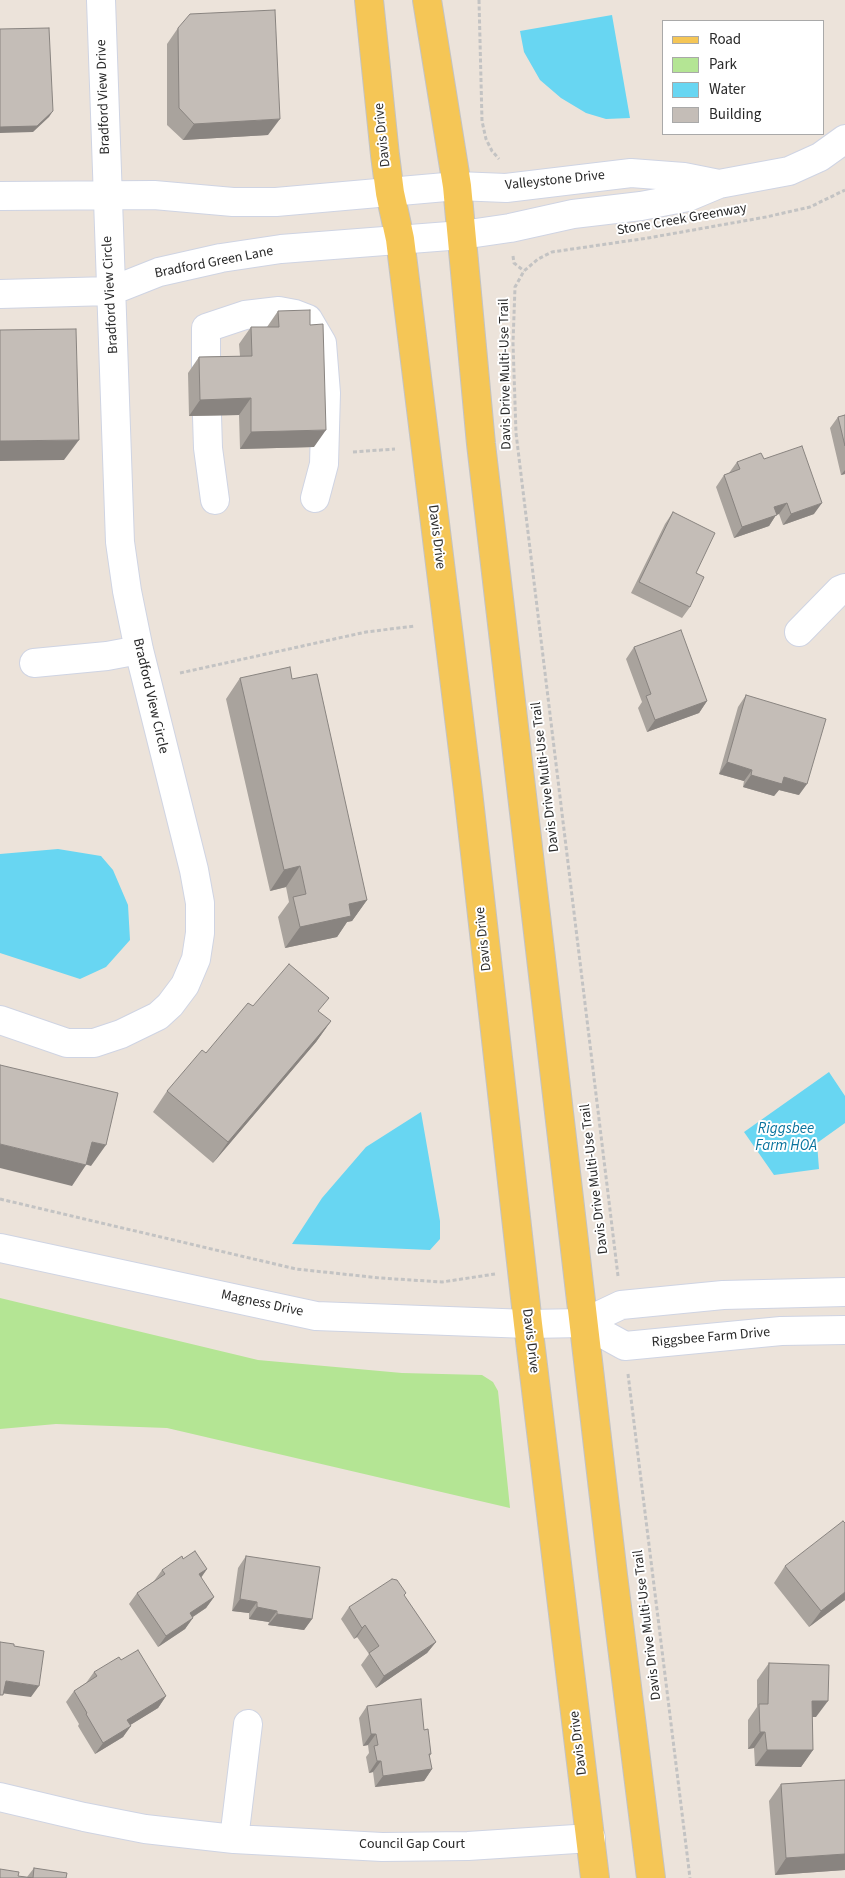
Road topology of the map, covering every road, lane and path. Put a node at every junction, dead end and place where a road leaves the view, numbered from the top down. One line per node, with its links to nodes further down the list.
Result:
1 (101, 0): 11 (street, Bradford View Drive)
2 (369, 0): 10 (main road, Davis Drive)
3 (427, 0): 8 (main road)
4 (479, 0): 6 (path)
5 (845, 139): 7 (street, Valleystone Drive)
6 (502, 162)
7 (719, 184): 8 (street, Valleystone Drive); 13 (street, Valleystone Drive)
8 (457, 186): 10 (street, Valleystone Drive); 13 (main road)
9 (845, 190): 15 (path, Stone Creek Greenway)
10 (390, 193): 11 (street); 14 (main road, Davis Drive)
11 (106, 194): 12 (street); 16 (street, Bradford View Circle)
12 (0, 196)
13 (462, 235): 14 (street, Valleystone Drive); 36 (main road)
14 (400, 239): 16 (street, Bradford Green Lane); 37 (main road, Davis Drive)
15 (524, 271): 34 (path, Davis Drive Multi-Use Trail)
16 (111, 291): 17 (street, Bradford Green Lane); 27 (street, Bradford View Circle)
17 (0, 294)
18 (206, 373): 21 (street)
19 (207, 416): 23 (street)
20 (395, 449): 21 (path)
21 (324, 454): 22 (street)
22 (315, 498)
23 (215, 500)
24 (845, 588): 26 (street)
25 (415, 626): 29 (path)
26 (799, 632)
27 (139, 650): 28 (street); 30 (street, Bradford View Circle)
28 (34, 663)
29 (180, 673)
30 (0, 1020)
31 (0, 1199): 33 (path)
32 (0, 1248): 37 (street, Magness Drive)
33 (475, 1276)
34 (619, 1282)
35 (845, 1292): 36 (street, Riggsbee Farm Drive)
36 (583, 1323): 37 (street, Riggsbee Farm Drive); 38 (street, Riggsbee Farm Drive); 45 (main road)
37 (528, 1324): 42 (main road, Davis Drive)
38 (845, 1330)
39 (628, 1370): 46 (path, Davis Drive Multi-Use Trail)
40 (248, 1724): 43 (street)
41 (0, 1797): 43 (street, Council Gap Court)
42 (590, 1838): 43 (street, Council Gap Court); 44 (main road, Davis Drive)
43 (234, 1839)
44 (595, 1878)
45 (651, 1878)
46 (690, 1878)

